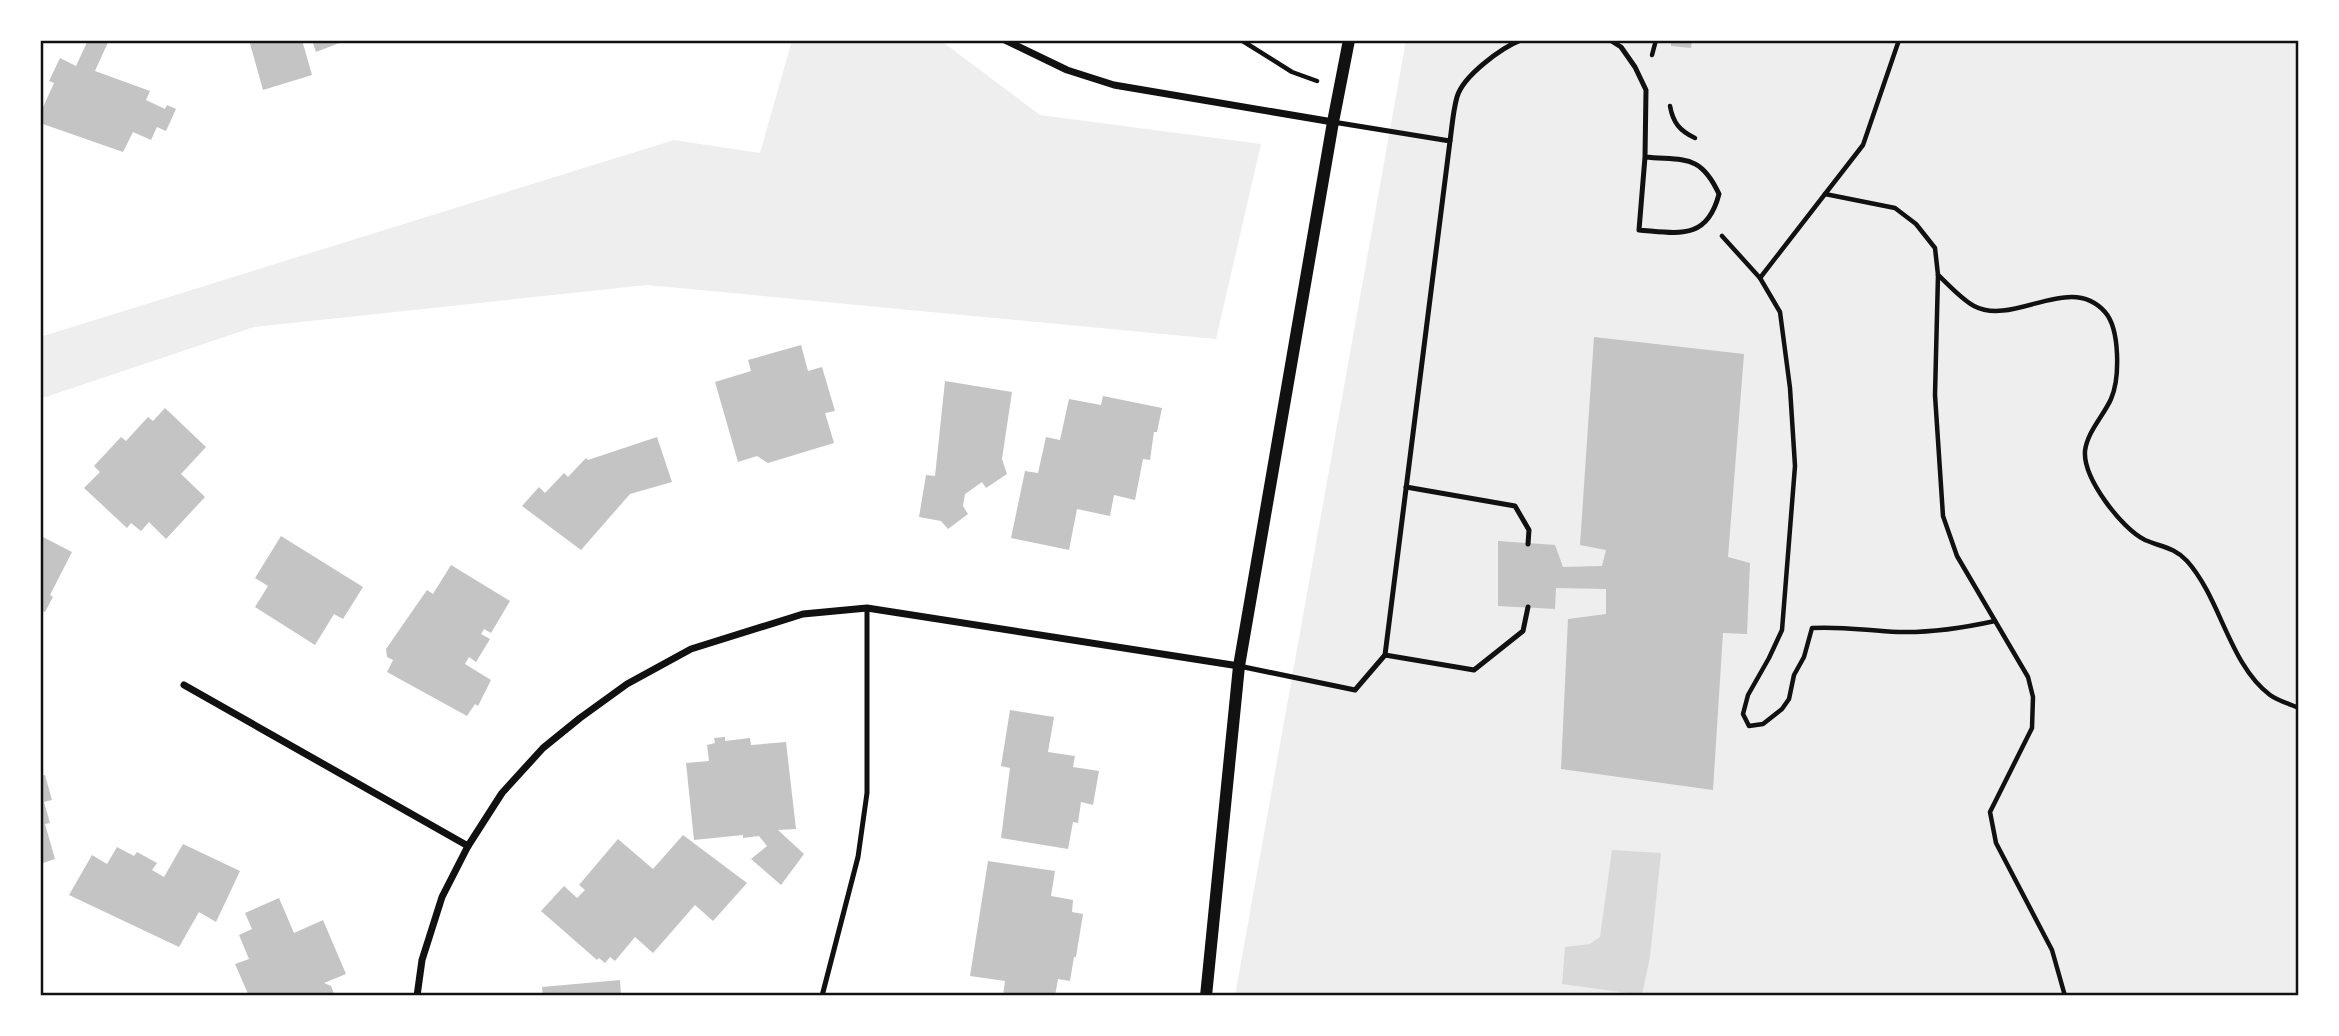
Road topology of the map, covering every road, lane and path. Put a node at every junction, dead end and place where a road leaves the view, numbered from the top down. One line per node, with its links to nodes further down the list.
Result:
1 (1005, 40): 8 (street)
2 (1241, 40): 7 (path)
3 (1349, 40): 7 (street)
4 (1521, 40): 9 (lane)
5 (1610, 40): 10 (lane)
6 (1899, 40): 11 (path)
7 (1340, 89): 8 (street)
8 (1333, 122): 9 (lane); 21 (street)
9 (1450, 141): 15 (lane)
10 (1645, 157): 12 (lane); 12 (lane)
11 (1825, 194): 13 (path); 14 (path)
12 (1707, 220): 14 (path)
13 (1938, 275): 19 (path); 23 (path)
14 (1760, 278): 19 (path)
15 (1406, 487): 16 (lane); 20 (lane)
16 (1528, 544)
17 (1528, 607): 20 (lane)
18 (867, 608): 21 (street); 24 (street); 26 (lane)
19 (1995, 621): 28 (path)
20 (1385, 655): 21 (lane)
21 (1239, 666): 27 (street)
22 (184, 685): 24 (street)
23 (2299, 708)
24 (468, 846): 25 (street)
25 (417, 996)
26 (822, 996)
27 (1206, 996)
28 (2065, 996)

